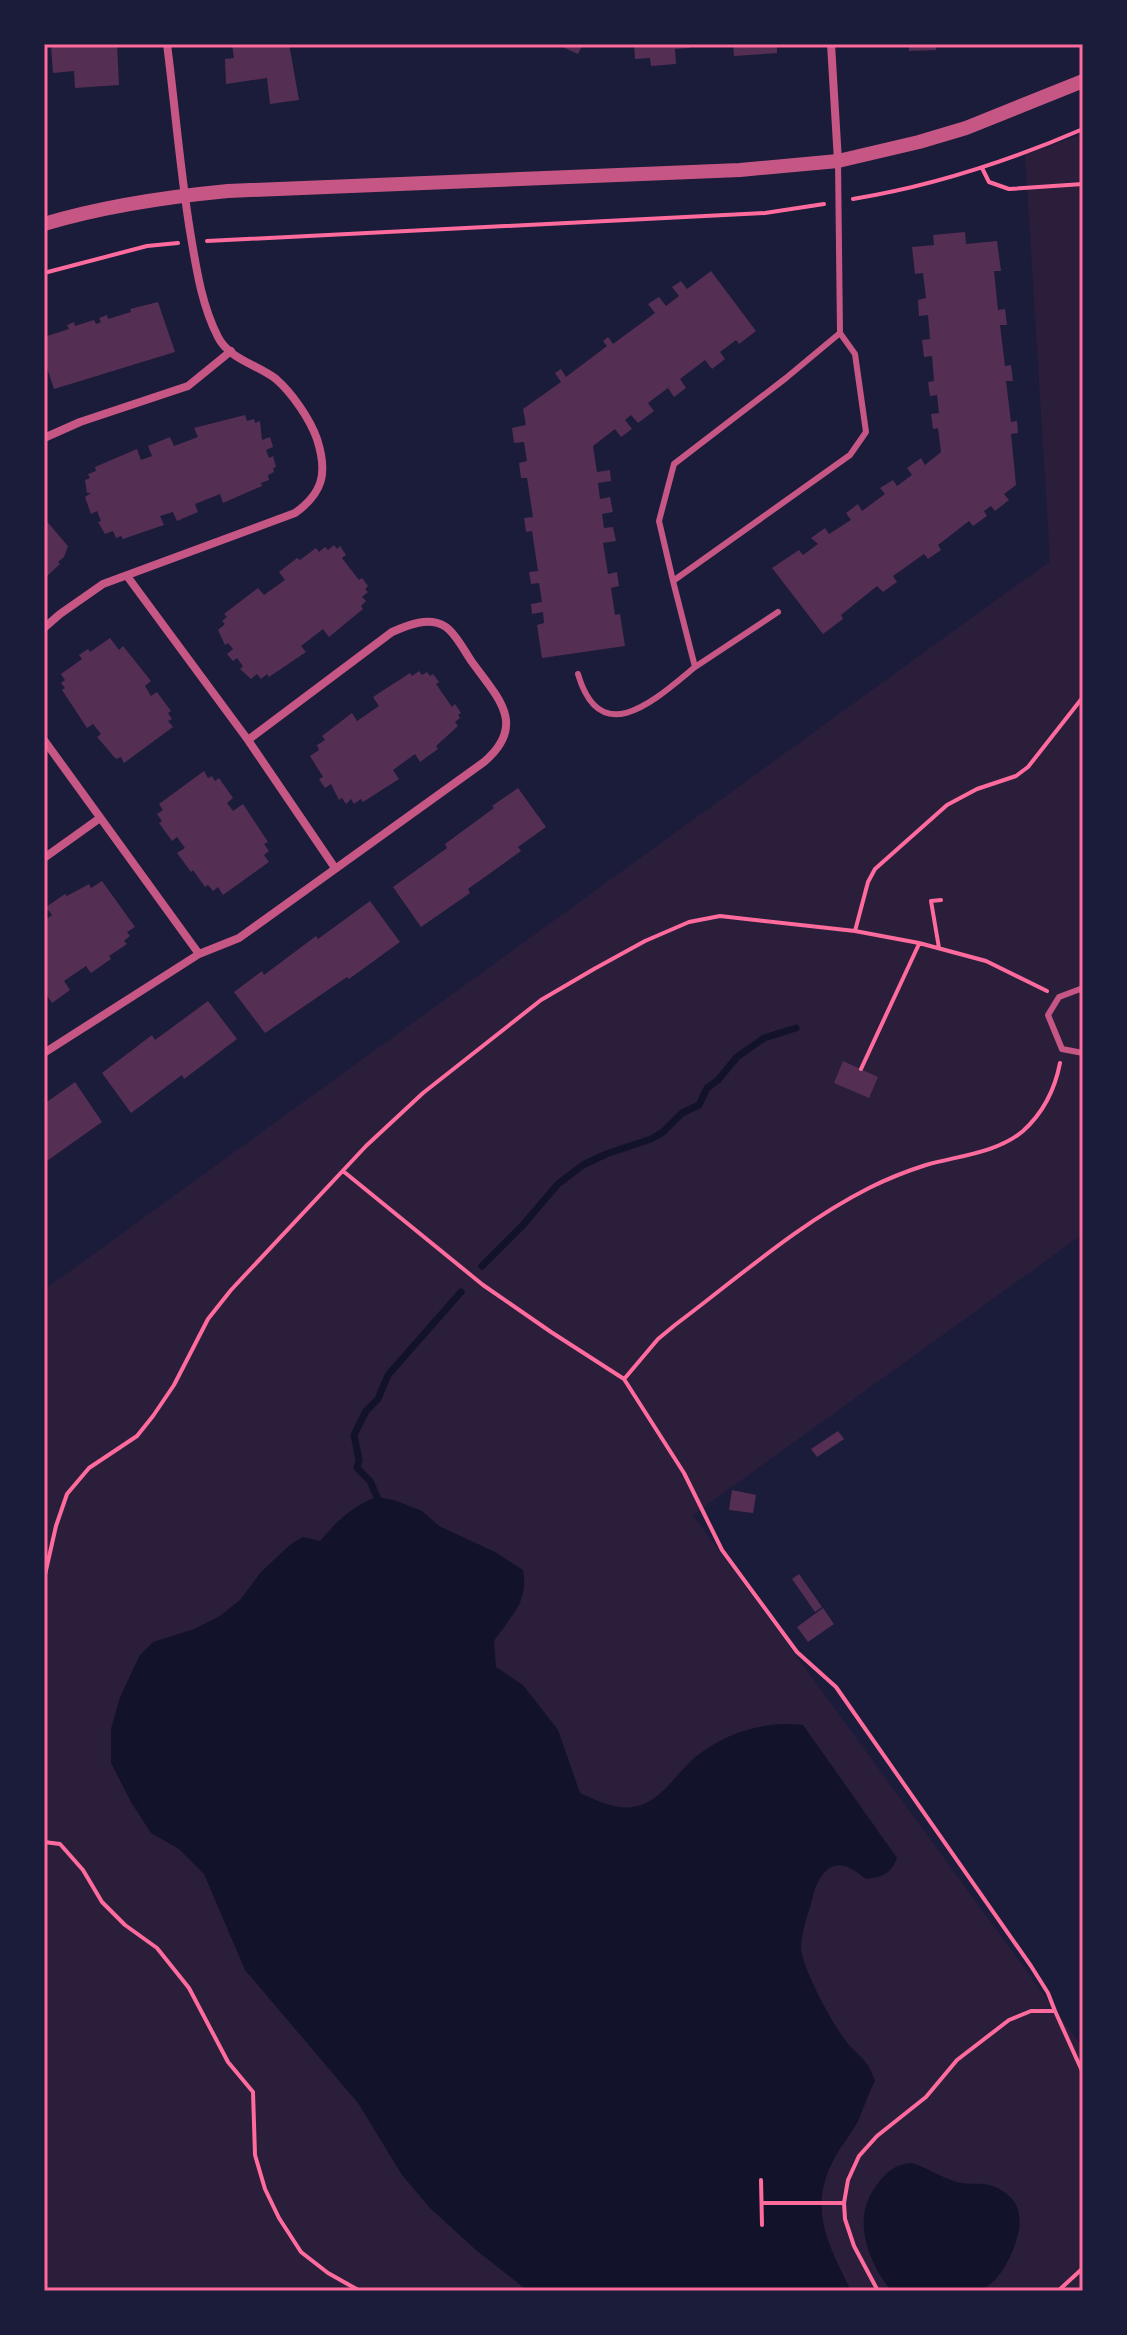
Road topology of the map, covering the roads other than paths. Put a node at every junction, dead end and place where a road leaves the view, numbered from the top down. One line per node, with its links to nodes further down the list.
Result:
1 (167, 44): 5 (street)
2 (831, 44): 4 (street)
3 (1083, 81): 4 (street)
4 (838, 161): 5 (street); 7 (lane)
5 (184, 195): 6 (street); 8 (street)
6 (44, 224)
7 (840, 333): 11 (lane); 11 (lane)
8 (231, 351): 9 (street); 10 (street)
9 (44, 438)
10 (127, 576): 13 (street); 17 (street)
11 (673, 581): 14 (lane)
12 (778, 612): 14 (lane)
13 (44, 628)
14 (695, 667): 15 (lane)
15 (578, 674)
16 (44, 740): 18 (street)
17 (248, 740): 20 (street); 20 (street)
18 (100, 818): 19 (street); 21 (street)
19 (44, 858)
20 (335, 868): 21 (street)
21 (199, 954): 23 (street)
22 (1083, 988): 24 (lane)
23 (44, 1053)
24 (1083, 1053)

